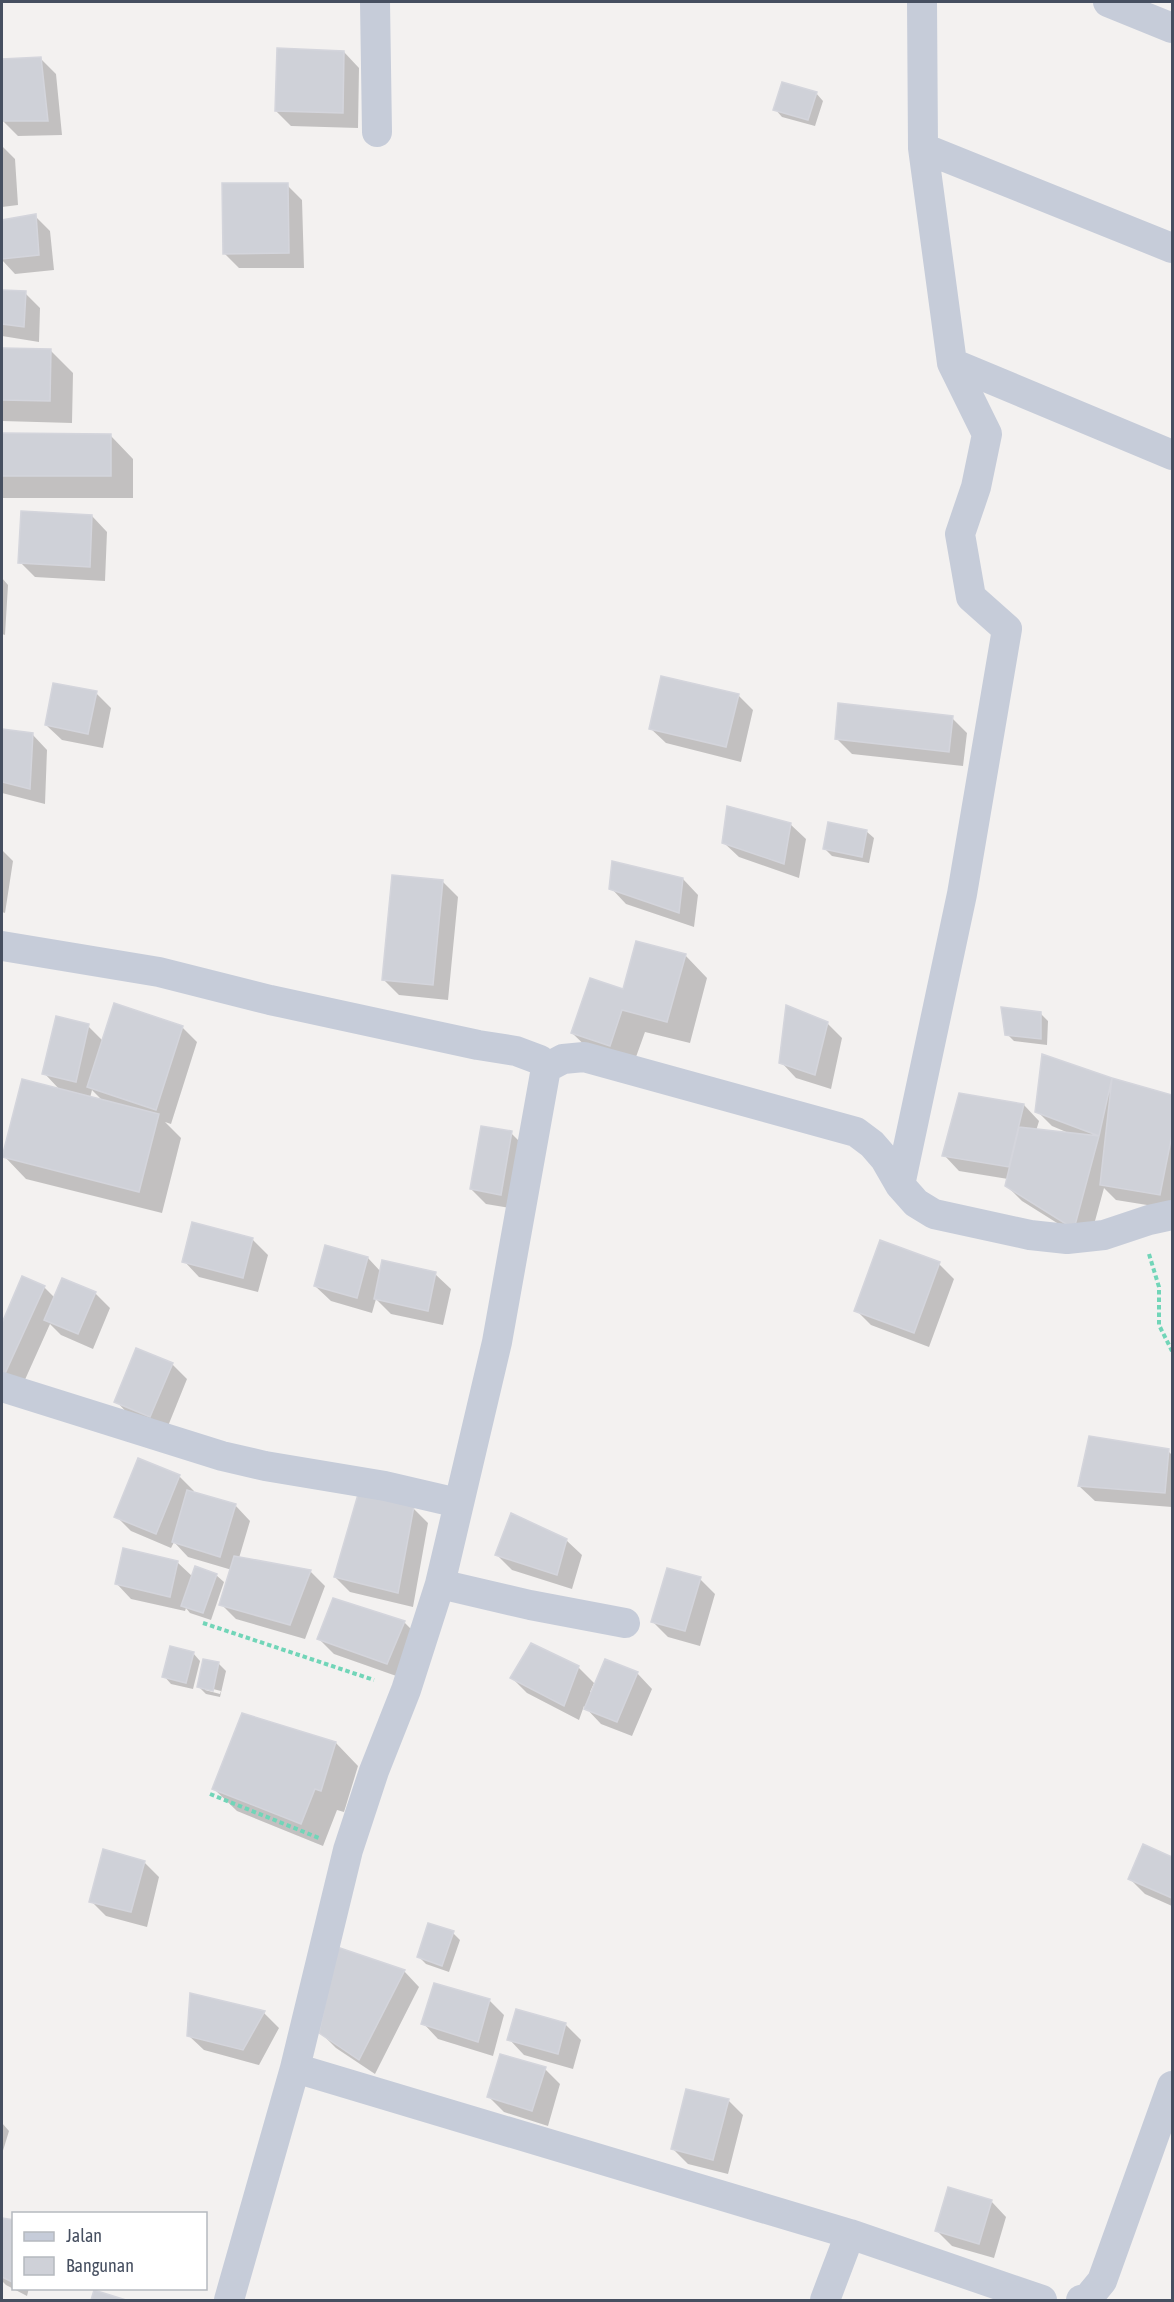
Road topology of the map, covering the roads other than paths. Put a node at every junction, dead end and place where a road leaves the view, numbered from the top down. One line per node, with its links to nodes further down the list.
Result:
1 (375, 2): 5 (street)
2 (922, 2): 6 (street)
3 (1108, 2): 4 (street)
4 (1173, 28)
5 (377, 132)
6 (923, 148): 7 (street); 8 (street)
7 (1173, 248)
8 (952, 363): 9 (street); 12 (street)
9 (1173, 455)
10 (2, 946): 11 (street)
11 (546, 1068): 12 (street); 15 (street)
12 (900, 1185): 13 (street)
13 (1161, 1217)
14 (2, 1386): 15 (street)
15 (458, 1503): 16 (street)
16 (440, 1584): 17 (street); 18 (street)
17 (625, 1623)
18 (295, 2068): 20 (street); 21 (street)
19 (1173, 2086): 24 (street)
20 (850, 2234): 22 (street); 23 (street)
21 (229, 2301)
22 (825, 2301)
23 (1042, 2301)
24 (1081, 2301)

